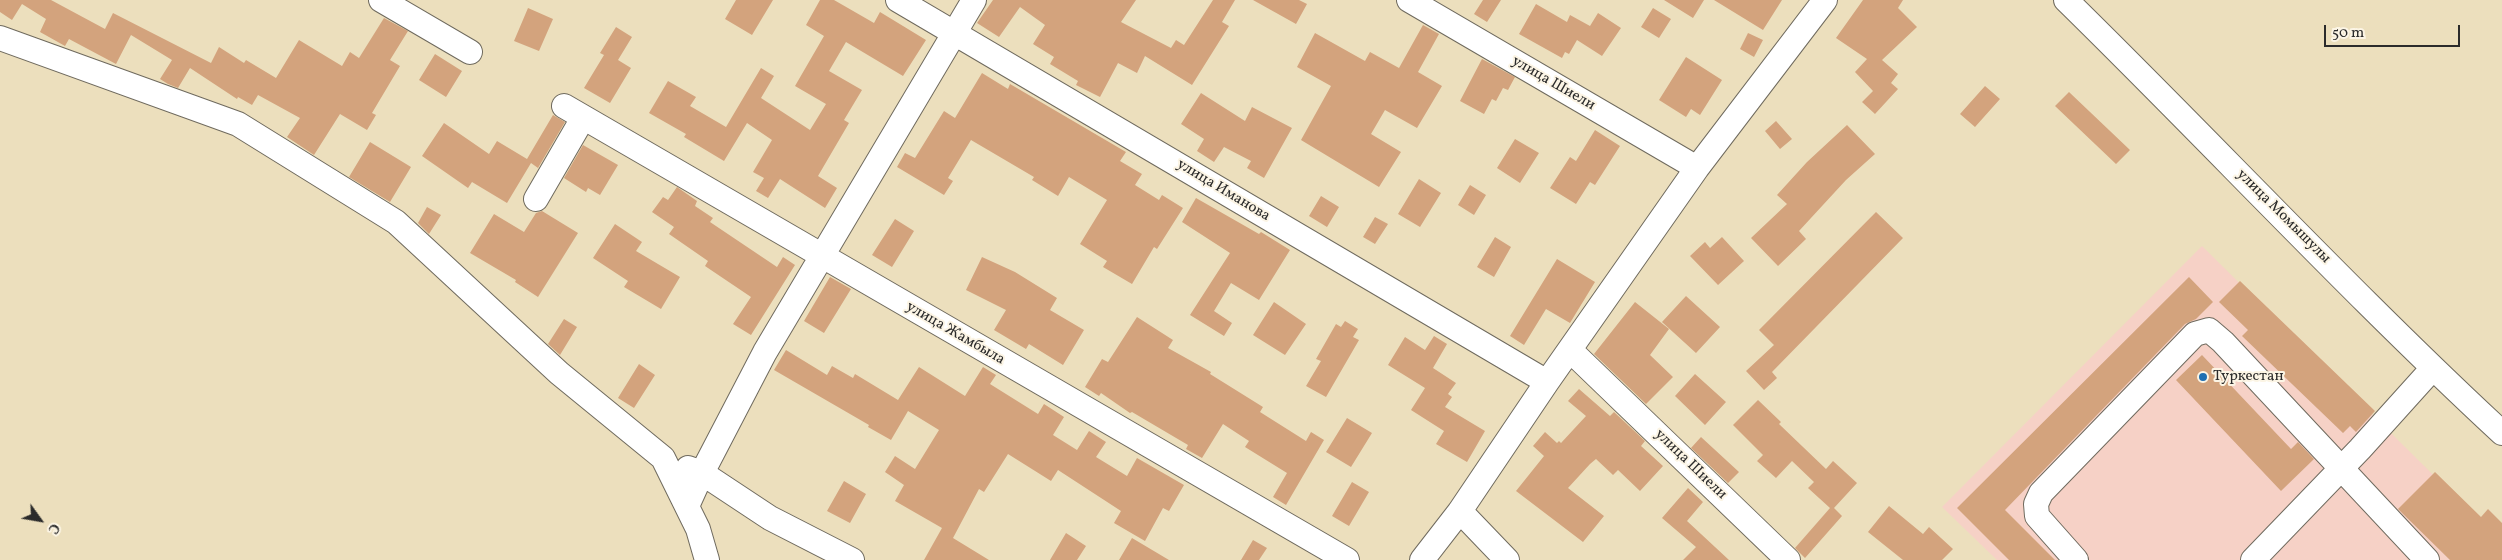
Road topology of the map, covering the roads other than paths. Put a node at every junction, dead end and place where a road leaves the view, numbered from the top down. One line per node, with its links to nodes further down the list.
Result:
1 (382, 0): 9 (street)
2 (898, 0): 7 (street, улица Иманова)
3 (974, 0): 7 (street)
4 (1409, 0): 10 (street, улица Шиели)
5 (1825, 0): 10 (street)
6 (2066, 0): 14 (street, улица Момышулы)
7 (956, 34): 12 (street); 15 (street, улица Иманова)
8 (0, 38): 17 (street)
9 (470, 52)
10 (1698, 168): 13 (street)
11 (536, 199): 12 (street, улица Жамбыла)
12 (822, 258): 19 (street); 25 (street, улица Жамбыла)
13 (1570, 350): 15 (street); 28 (street, улица Шиели)
14 (2432, 368): 16 (street, улица Момышулы); 18 (street)
15 (1547, 382): 21 (street)
16 (2502, 433)
17 (662, 458): 19 (street); 20 (street)
18 (2342, 468): 22 (street); 29 (street); 30 (street)
19 (702, 473): 20 (street); 24 (street)
20 (687, 506): 23 (street)
21 (1460, 511): 26 (street); 27 (street)
22 (2256, 559)
23 (707, 560)
24 (852, 560)
25 (1347, 560)
26 (1422, 560)
27 (1507, 560)
28 (1788, 560)
29 (2076, 560)
30 (2427, 560)

